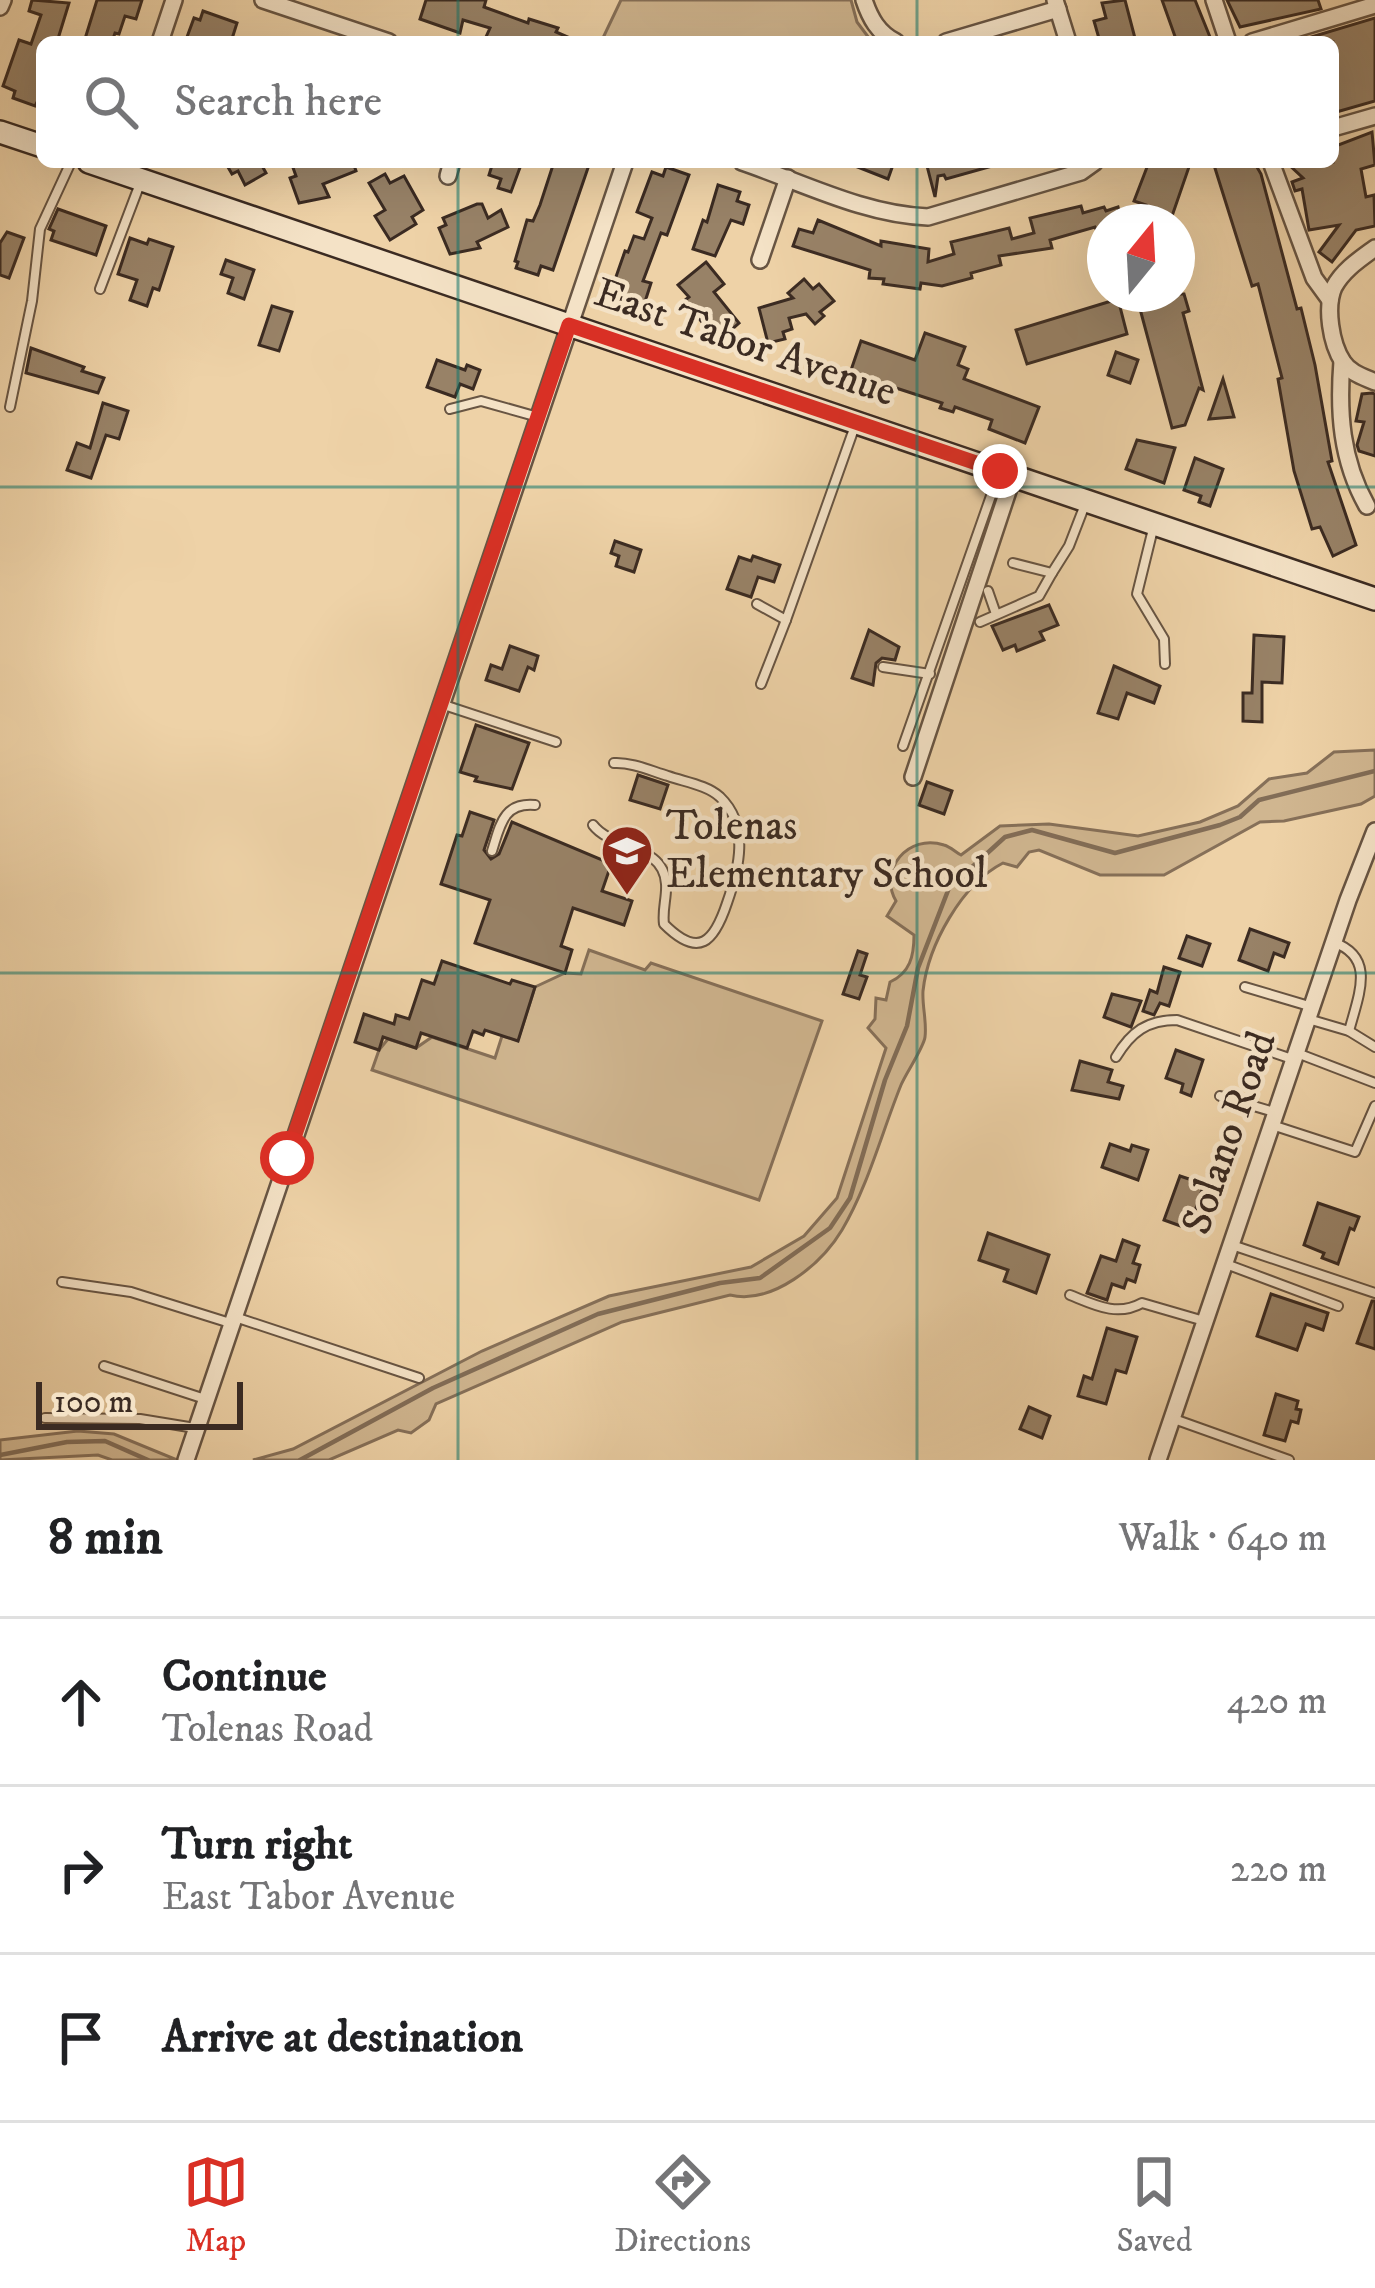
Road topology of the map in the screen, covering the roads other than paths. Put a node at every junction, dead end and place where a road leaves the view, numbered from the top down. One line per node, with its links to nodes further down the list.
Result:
1 (174, 0): 8 (street)
2 (263, 0): 7 (street)
3 (864, 0): 11 (street)
4 (1214, 0): 14 (street)
5 (1056, 4): 12 (street); 13 (street)
6 (1375, 5): 15 (street)
7 (334, 23): 9 (street); 10 (street)
8 (162, 36)
9 (330, 36)
10 (372, 36)
11 (884, 36)
12 (963, 36)
13 (1066, 36)
14 (1226, 36)
15 (1272, 36)
16 (1375, 116): 17 (street)
17 (1339, 126)
18 (0, 132): 19 (main road)
19 (36, 144)
20 (68, 168): 35 (lane)
21 (107, 168): 27 (main road, East Tabor Avenue)
22 (623, 168): 32 (street)
23 (759, 168): 26 (street)
24 (1087, 168): 26 (street)
25 (1273, 168): 31 (street)
26 (788, 178): 29 (street)
27 (142, 180): 30 (lane); 32 (main road, East Tabor Avenue)
28 (1375, 248): 31 (street)
29 (760, 260)
30 (100, 289)
31 (1330, 300): 33 (street)
32 (569, 325): 37 (street); 38 (main road, East Tabor Avenue)
33 (1342, 361): 34 (street); 41 (street)
34 (1375, 382)
35 (10, 406)
36 (450, 409): 37 (lane)
37 (539, 418): 55 (street)
38 (857, 422): 39 (main road, East Tabor Avenue); 49 (lane)
39 (1006, 474): 40 (main road, East Tabor Avenue); 53 (lane); 59 (street)
40 (1086, 501): 42 (main road, East Tabor Avenue); 44 (lane)
41 (1367, 506)
42 (1154, 524): 46 (main road, East Tabor Avenue); 51 (lane)
43 (1012, 563): 44 (lane)
44 (1052, 573): 48 (lane)
45 (988, 591): 48 (lane)
46 (1375, 599)
47 (757, 604): 49 (lane)
48 (996, 614): 50 (lane)
49 (787, 620): 54 (lane)
50 (980, 622)
51 (1165, 664)
52 (884, 667): 53 (lane)
53 (930, 674): 57 (lane)
54 (761, 684)
55 (442, 704): 56 (lane); 81 (street)
56 (556, 742)
57 (903, 746)
58 (614, 763): 61 (lane)
59 (913, 777)
60 (535, 805): 63 (lane)
61 (592, 825)
62 (1375, 831): 64 (street, Solano Road)
63 (492, 851)
64 (1333, 942): 66 (street, Solano Road); 67 (lane)
65 (1245, 987): 66 (lane)
66 (1309, 1013): 67 (lane); 69 (street, Solano Road)
67 (1349, 1031): 68 (lane)
68 (1375, 1047)
69 (1294, 1056): 70 (lane); 71 (lane); 74 (street, Solano Road)
70 (1116, 1057)
71 (1375, 1083)
72 (1220, 1096): 74 (lane)
73 (1375, 1106): 74 (lane)
74 (1273, 1119): 75 (street, Solano Road)
75 (1231, 1244): 76 (street, Solano Road); 78 (lane)
76 (1225, 1263): 80 (lane); 82 (street, Solano Road)
77 (62, 1282): 81 (lane)
78 (1375, 1293)
79 (1070, 1295): 82 (lane)
80 (1338, 1306)
81 (233, 1320): 84 (lane); 85 (street)
82 (1205, 1321): 87 (street, Solano Road)
83 (104, 1366): 85 (lane)
84 (419, 1378)
85 (206, 1399): 88 (street)
86 (45, 1418): 88 (lane)
87 (1172, 1418): 90 (street, Solano Road); 91 (lane)
88 (196, 1429): 89 (street)
89 (186, 1460)
90 (1158, 1460)
91 (1289, 1460)

